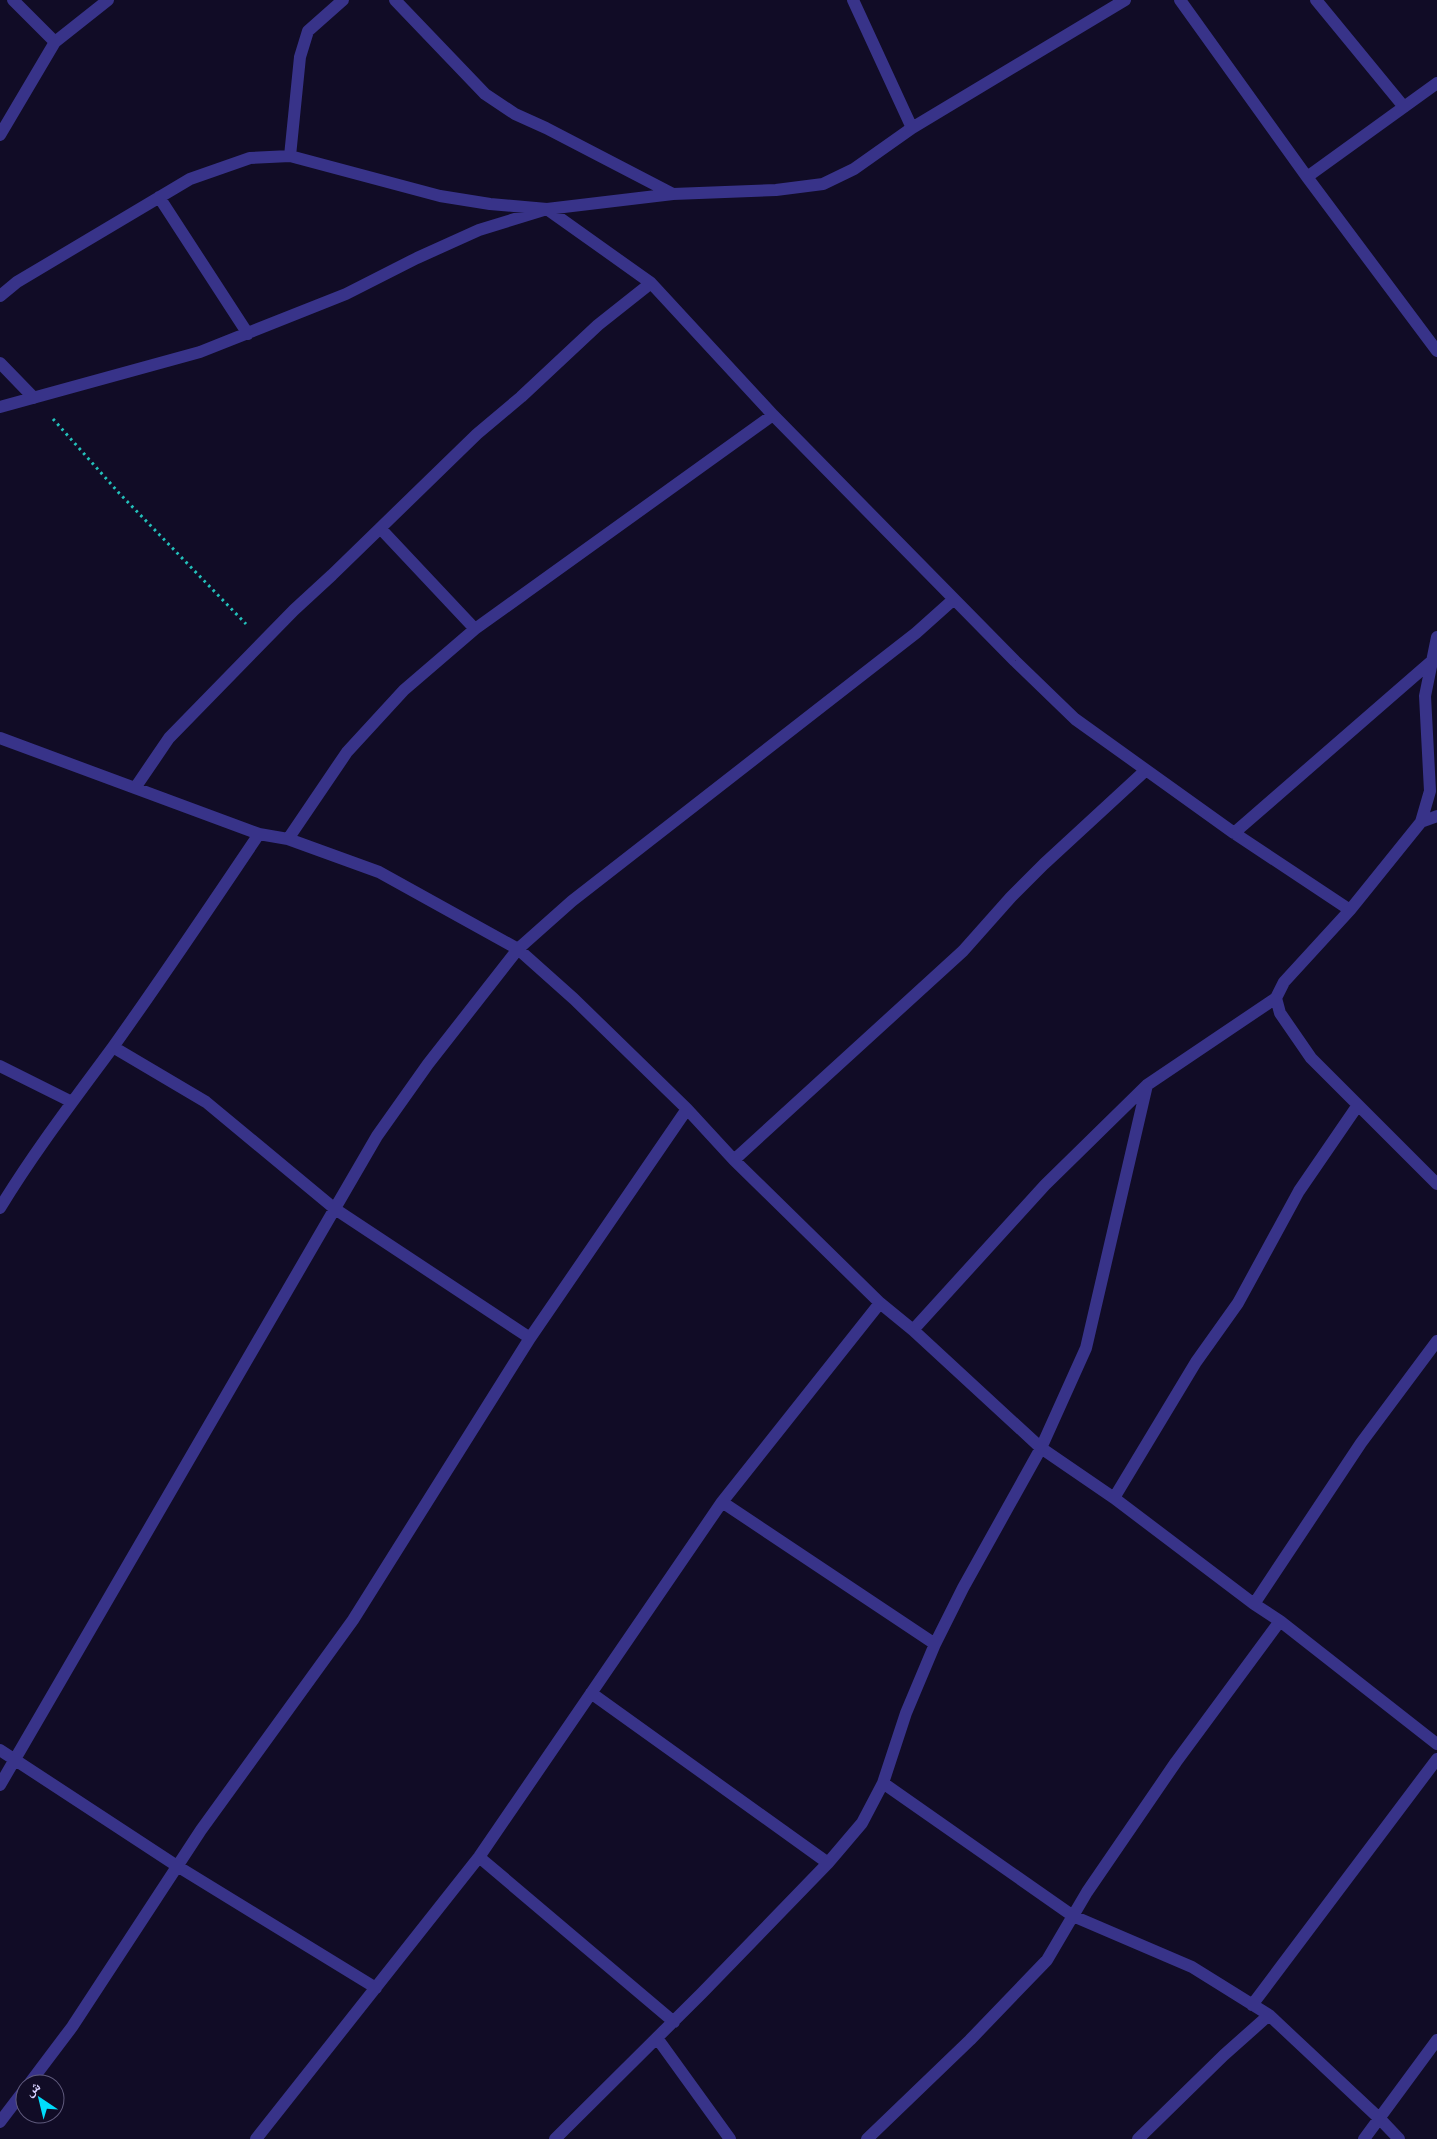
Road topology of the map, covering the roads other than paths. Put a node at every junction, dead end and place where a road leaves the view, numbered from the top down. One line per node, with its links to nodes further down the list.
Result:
1 (13, 0): 9 (street)
2 (108, 0): 9 (street)
3 (343, 0): 14 (street)
4 (395, 0): 16 (street)
5 (853, 0): 12 (street)
6 (1125, 0): 12 (street)
7 (1180, 0): 15 (street)
8 (1316, 0): 11 (street)
9 (55, 42): 13 (street)
10 (1437, 83): 11 (street)
11 (1404, 107): 15 (street)
12 (912, 128): 16 (street)
13 (0, 135)
14 (290, 156): 17 (street); 18 (street)
15 (1307, 177): 22 (street)
16 (674, 194): 18 (street)
17 (160, 197): 20 (street); 21 (street)
18 (547, 209): 19 (street); 21 (street)
19 (651, 283): 26 (street); 27 (street)
20 (0, 296)
21 (248, 334): 24 (street)
22 (1437, 351)
23 (0, 363): 24 (street)
24 (34, 398): 25 (street)
25 (0, 407)
26 (774, 415): 28 (street); 29 (street)
27 (380, 528): 29 (street); 34 (street)
28 (954, 599): 33 (street); 41 (street)
29 (475, 629): 39 (street)
30 (1437, 637): 31 (street)
31 (1432, 660): 36 (street); 37 (street)
32 (1, 741): 34 (street)
33 (1146, 770): 37 (street); 49 (street)
34 (135, 788): 38 (street)
35 (1437, 816): 36 (street)
36 (1421, 822): 40 (street)
37 (1234, 833): 40 (street)
38 (258, 834): 39 (street); 43 (street)
39 (288, 839): 41 (street)
40 (1350, 910): 42 (street)
41 (518, 949): 48 (street); 52 (street)
42 (1276, 998): 45 (street); 47 (street)
43 (113, 1047): 46 (street); 52 (street)
44 (0, 1066): 46 (street)
45 (1147, 1085): 54 (street); 57 (street)
46 (72, 1102): 51 (street)
47 (1358, 1105): 50 (street); 58 (street)
48 (688, 1109): 49 (street); 55 (street)
49 (734, 1160): 53 (street)
50 (1437, 1184)
51 (0, 1208)
52 (335, 1208): 55 (street); 67 (street)
53 (880, 1303): 54 (street); 59 (street)
54 (913, 1330): 57 (street)
55 (530, 1338): 72 (street)
56 (1437, 1342): 60 (street)
57 (1041, 1448): 58 (street); 62 (street)
58 (1114, 1498): 60 (street)
59 (722, 1502): 62 (street); 63 (street)
60 (1254, 1604): 61 (street)
61 (1280, 1621): 64 (street); 73 (street)
62 (935, 1644): 68 (street)
63 (592, 1693): 70 (street); 71 (street)
64 (1437, 1744)
65 (0, 1750): 67 (street)
66 (1437, 1759): 75 (street)
67 (15, 1760): 69 (street); 72 (street)
68 (883, 1783): 71 (street); 73 (street)
69 (0, 1785)
70 (479, 1857): 74 (street); 77 (street)
71 (828, 1863): 77 (street)
72 (177, 1866): 74 (street); 80 (street)
73 (1073, 1916): 75 (street); 87 (street)
74 (376, 1988): 84 (street)
75 (1252, 2005): 76 (street)
76 (1269, 2015): 82 (street); 88 (street)
77 (674, 2022): 78 (street)
78 (657, 2038): 85 (street); 86 (street)
79 (1437, 2040): 82 (street)
80 (37, 2074)
81 (15, 2102): 83 (street)
82 (1380, 2118): 89 (street); 90 (street)
83 (0, 2122)
84 (256, 2139)
85 (555, 2139)
86 (730, 2139)
87 (868, 2139)
88 (1138, 2139)
89 (1364, 2139)
90 (1399, 2139)

